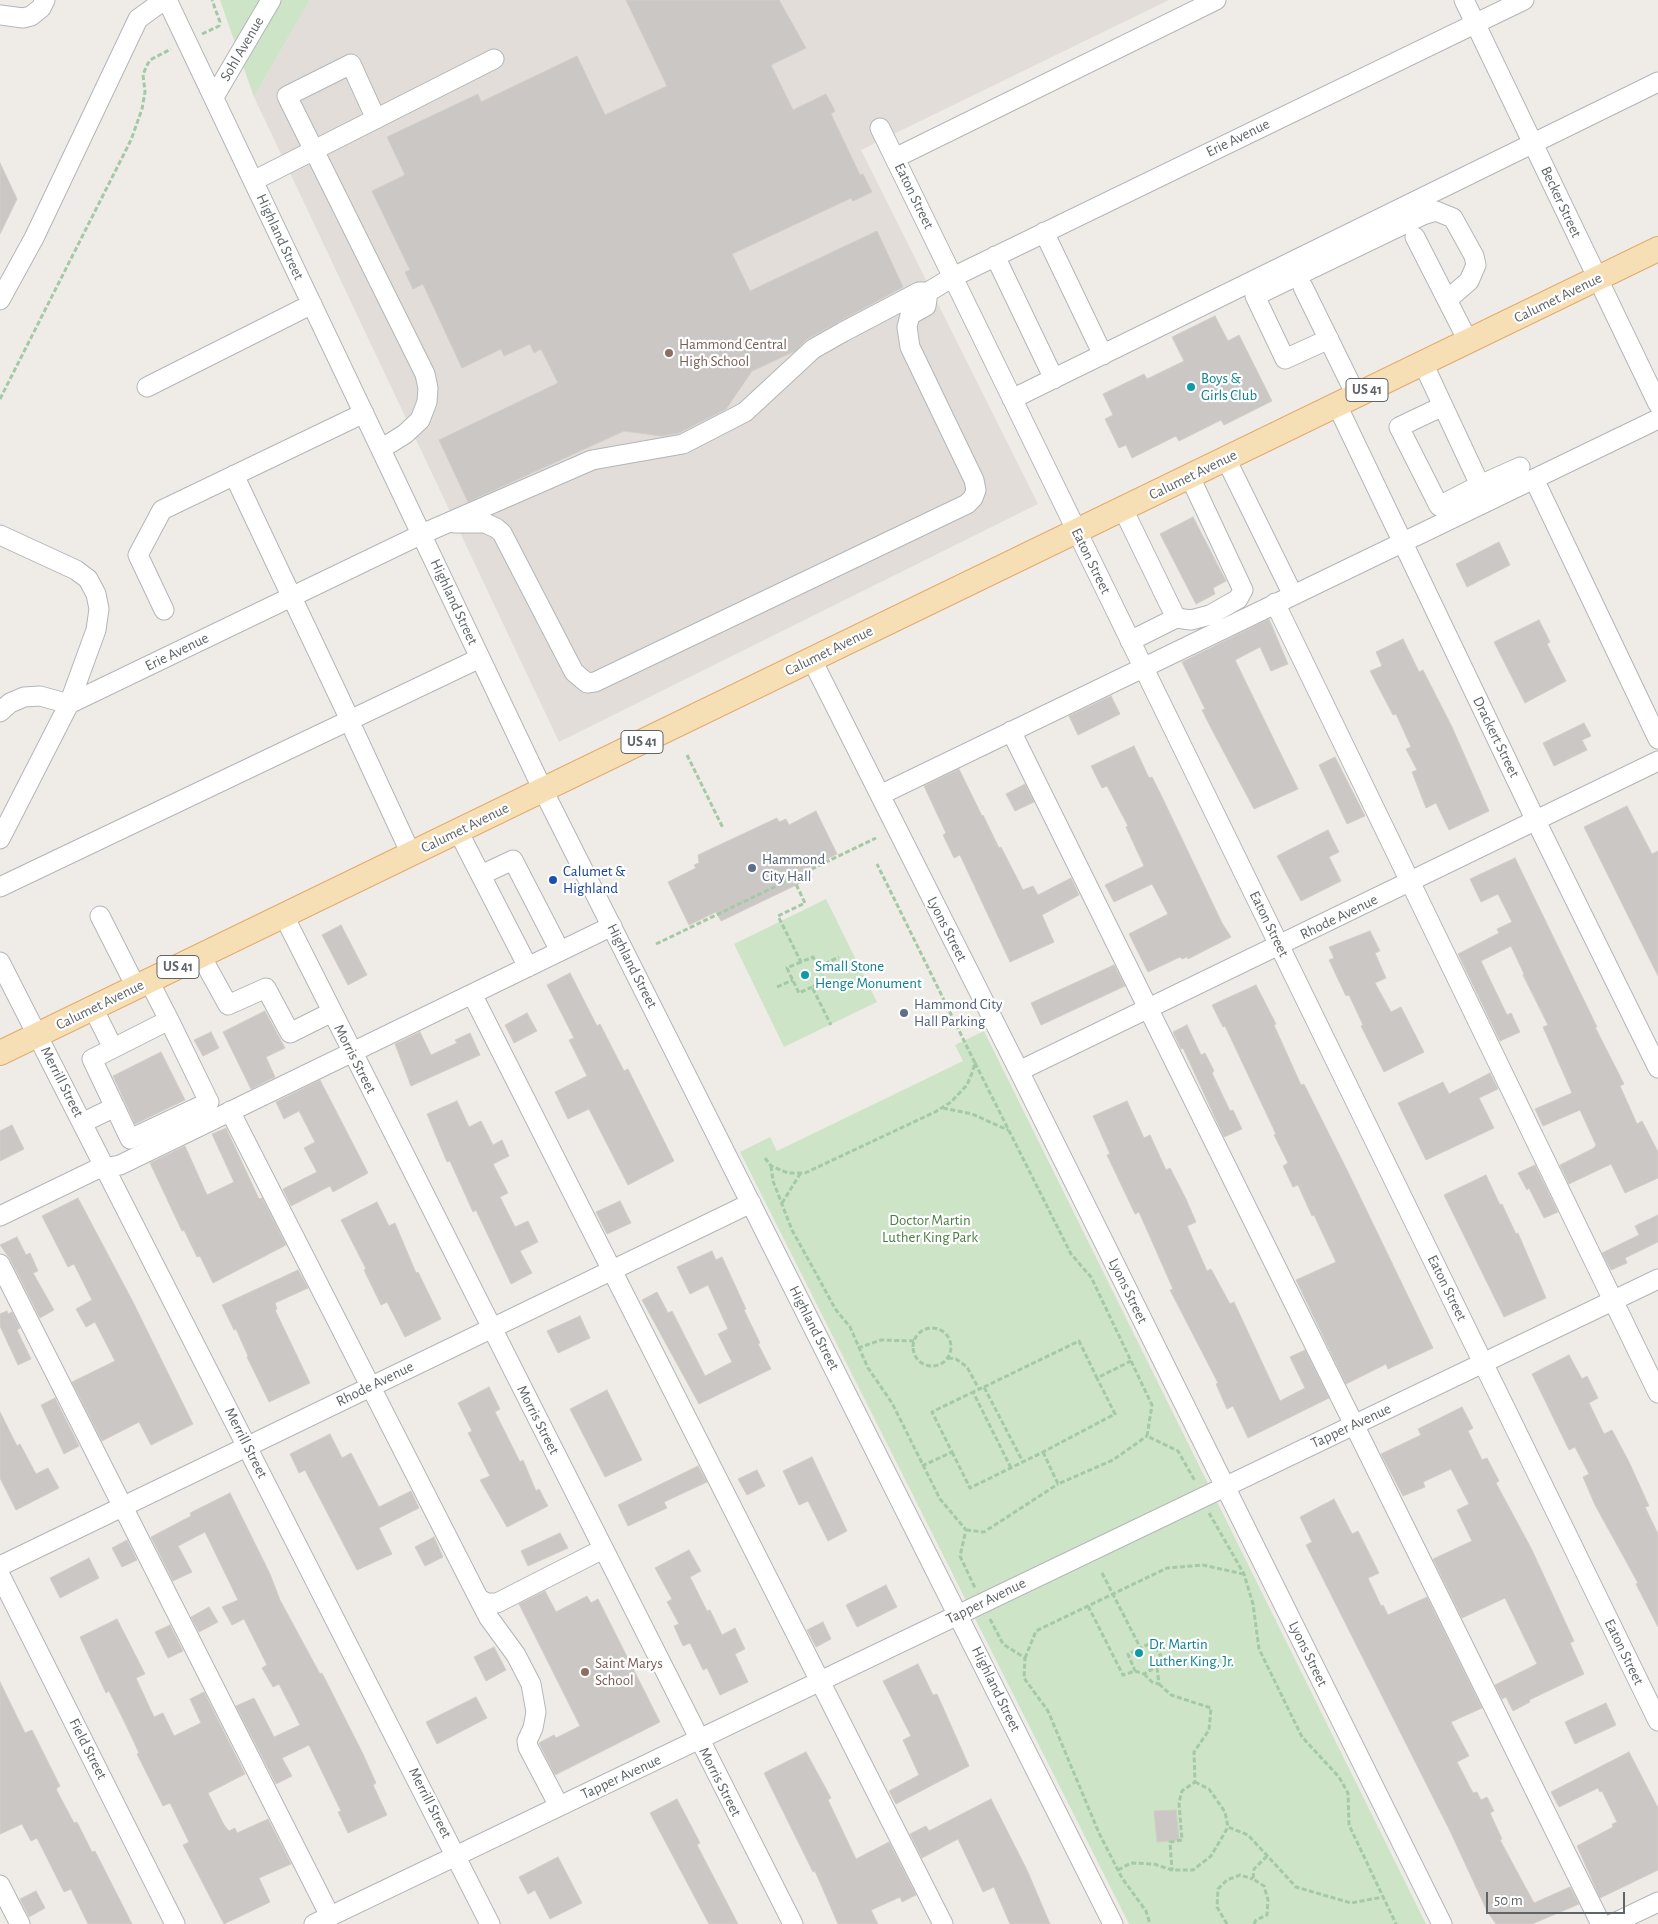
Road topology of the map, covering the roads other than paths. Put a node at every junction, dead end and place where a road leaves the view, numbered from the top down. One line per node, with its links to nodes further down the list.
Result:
1 (45, 0): 7 (street)
2 (166, 0): 11 (street, Highland Street); 26 (street)
3 (270, 0): 11 (street, Sohl Avenue)
4 (1216, 0): 16 (street)
5 (1464, 0): 8 (street, Becker Street)
6 (1524, 0): 8 (street, Erie Avenue)
7 (0, 14)
8 (1476, 23): 14 (street, Becker Street); 18 (street, Erie Avenue)
9 (494, 60): 12 (street)
10 (1658, 82): 14 (street)
11 (214, 97): 17 (street, Highland Street)
12 (376, 119): 15 (street); 15 (street)
13 (880, 128): 16 (street, Eaton Street)
14 (1533, 142): 23 (street, Becker Street); 31 (street)
15 (314, 150): 17 (street); 41 (street)
16 (895, 158): 22 (street, Eaton Street)
17 (253, 180): 28 (street, Highland Street)
18 (1044, 232): 21 (street, Erie Avenue); 31 (street)
19 (1415, 237): 27 (street)
20 (1658, 250): 23 (main road, Calumet Avenue / US 41)
21 (995, 256): 22 (street, Erie Avenue); 33 (street)
22 (953, 277): 25 (street, Erie Avenue); 35 (street, Eaton Street)
23 (1598, 279): 30 (main road, Calumet Avenue / US 41); 37 (street, Becker Street)
24 (1303, 287): 29 (street, Drackert Street)
25 (928, 292): 48 (street, Erie Avenue); 48 (street)
26 (0, 300)
27 (1447, 300): 29 (street); 30 (street)
28 (312, 304): 34 (street); 39 (street, Highland Street)
29 (1329, 338): 36 (street, Drackert Street)
30 (1468, 341): 32 (main road, Calumet Avenue / US 41)
31 (1103, 355): 33 (street)
32 (1423, 363): 36 (main road, Calumet Avenue / US 41); 38 (street)
33 (1054, 379): 35 (street)
34 (147, 387)
35 (1012, 399): 49 (street, Eaton Street)
36 (1347, 400): 42 (main road, Calumet Avenue / US 41); 52 (street, Drackert Street)
37 (1658, 404)
38 (1443, 406): 46 (street); 46 (street)
39 (364, 413): 41 (street, Highland Street); 44 (street)
40 (1658, 419): 43 (street)
41 (381, 449): 50 (street, Highland Street)
42 (1226, 459): 45 (main road, Calumet Avenue / US 41); 53 (street)
43 (1527, 473): 46 (street); 52 (street); 66 (street)
44 (234, 475): 54 (street); 56 (street)
45 (1190, 476): 47 (main road, Calumet Avenue / US 41); 57 (street)
46 (1480, 485)
47 (1123, 509): 49 (main road, Calumet Avenue / US 41); 57 (street)
48 (450, 522): 50 (street, Erie Avenue)
49 (1076, 531): 58 (street, Eaton Street); 60 (main road, Calumet Avenue / US 41)
50 (422, 534): 54 (street, Erie Avenue); 59 (street, Highland Street)
51 (0, 535): 62 (street)
52 (1403, 542): 53 (street); 70 (street, Drackert Street)
53 (1293, 595): 55 (street)
54 (292, 597): 62 (street, Erie Avenue); 64 (street)
55 (1275, 603): 61 (street); 75 (street)
56 (164, 610)
57 (1176, 618): 58 (street)
58 (1130, 641): 61 (street, Eaton Street)
59 (480, 658): 64 (street); 68 (street, Highland Street)
60 (812, 660): 68 (main road, Calumet Avenue / US 41); 69 (street, Lyons Street)
61 (1143, 667): 65 (street); 80 (street, Eaton Street)
62 (69, 704): 63 (street); 72 (street)
63 (0, 712)
64 (352, 725): 73 (street); 76 (street)
65 (1011, 731): 69 (street); 88 (street)
66 (1658, 739)
67 (1658, 761): 70 (street, Rhode Avenue)
68 (543, 790): 71 (main road, Calumet Avenue / US 41); 79 (street, Highland Street)
69 (880, 795): 96 (street, Lyons Street)
70 (1536, 821): 75 (street, Rhode Avenue); 95 (street, Drackert Street)
71 (458, 831): 73 (main road, Calumet Avenue / US 41); 74 (street)
72 (0, 839)
73 (411, 854): 78 (main road, Calumet Avenue / US 41)
74 (481, 875): 81 (street); 84 (street)
75 (1411, 882): 80 (street, Rhode Avenue); 106 (street)
76 (0, 887)
77 (100, 916): 85 (street)
78 (284, 916): 82 (main road, Calumet Avenue / US 41); 89 (street, Morris Street)
79 (612, 926): 81 (street); 101 (street, Highland Street)
80 (1279, 946): 88 (street, Rhode Avenue); 108 (street, Eaton Street)
81 (560, 951): 84 (street)
82 (202, 956): 85 (main road, Calumet Avenue / US 41); 89 (street)
83 (0, 962): 91 (street, Merrill Street)
84 (528, 967): 86 (street)
85 (143, 984): 87 (main road, Calumet Avenue / US 41); 90 (street)
86 (472, 994): 93 (street); 104 (street)
87 (93, 1008): 91 (main road, Calumet Avenue / US 41); 92 (street)
88 (1147, 1010): 96 (street, Rhode Avenue); 111 (street)
89 (332, 1012): 93 (street, Morris Street)
90 (169, 1020): 92 (street); 97 (street)
91 (38, 1035): 94 (main road, Calumet Avenue / US 41); 99 (street, Merrill Street)
92 (113, 1048): 97 (street)
93 (352, 1052): 98 (street); 107 (street, Morris Street)
94 (0, 1053)
95 (1658, 1068)
96 (1019, 1071): 113 (street, Lyons Street)
97 (115, 1107): 99 (street)
98 (230, 1111): 100 (street); 109 (street)
99 (82, 1123): 100 (street, Merrill Street)
100 (105, 1168): 102 (street); 112 (street, Merrill Street)
101 (751, 1203): 104 (street, Rhode Avenue); 119 (street, Highland Street)
102 (0, 1216)
103 (0, 1264): 114 (street)
104 (612, 1270): 107 (street, Rhode Avenue); 120 (street)
105 (1658, 1279): 106 (street, Tapper Avenue)
106 (1613, 1301): 108 (street, Tapper Avenue); 110 (street)
107 (492, 1328): 109 (street, Rhode Avenue); 115 (street, Morris Street)
108 (1483, 1363): 111 (street, Tapper Avenue); 121 (street, Eaton Street)
109 (369, 1387): 112 (street, Rhode Avenue); 118 (street)
110 (1658, 1393)
111 (1354, 1425): 113 (street, Tapper Avenue); 135 (street)
112 (247, 1446): 114 (street, Rhode Avenue); 124 (street, Merrill Street)
113 (1225, 1486): 119 (street, Tapper Avenue); 134 (street, Lyons Street)
114 (122, 1507): 116 (street, Rhode Avenue); 127 (street)
115 (603, 1549): 118 (street); 122 (street, Morris Street)
116 (0, 1566)
117 (0, 1575): 129 (street, Field Street)
118 (479, 1599): 123 (street)
119 (959, 1614): 120 (street, Tapper Avenue); 133 (street, Highland Street)
120 (820, 1681): 122 (street, Tapper Avenue); 132 (street)
121 (1658, 1721)
122 (699, 1740): 123 (street, Tapper Avenue); 131 (street, Morris Street)
123 (559, 1806): 124 (street, Tapper Avenue)
124 (456, 1855): 127 (street, Tapper Avenue); 130 (street, Merrill Street)
125 (0, 1884): 128 (street)
126 (1658, 1902): 136 (street)
127 (322, 1920)
128 (20, 1924)
129 (175, 1924)
130 (490, 1924)
131 (793, 1924)
132 (943, 1924)
133 (1113, 1924)
134 (1442, 1924)
135 (1601, 1924)
136 (1612, 1924)

